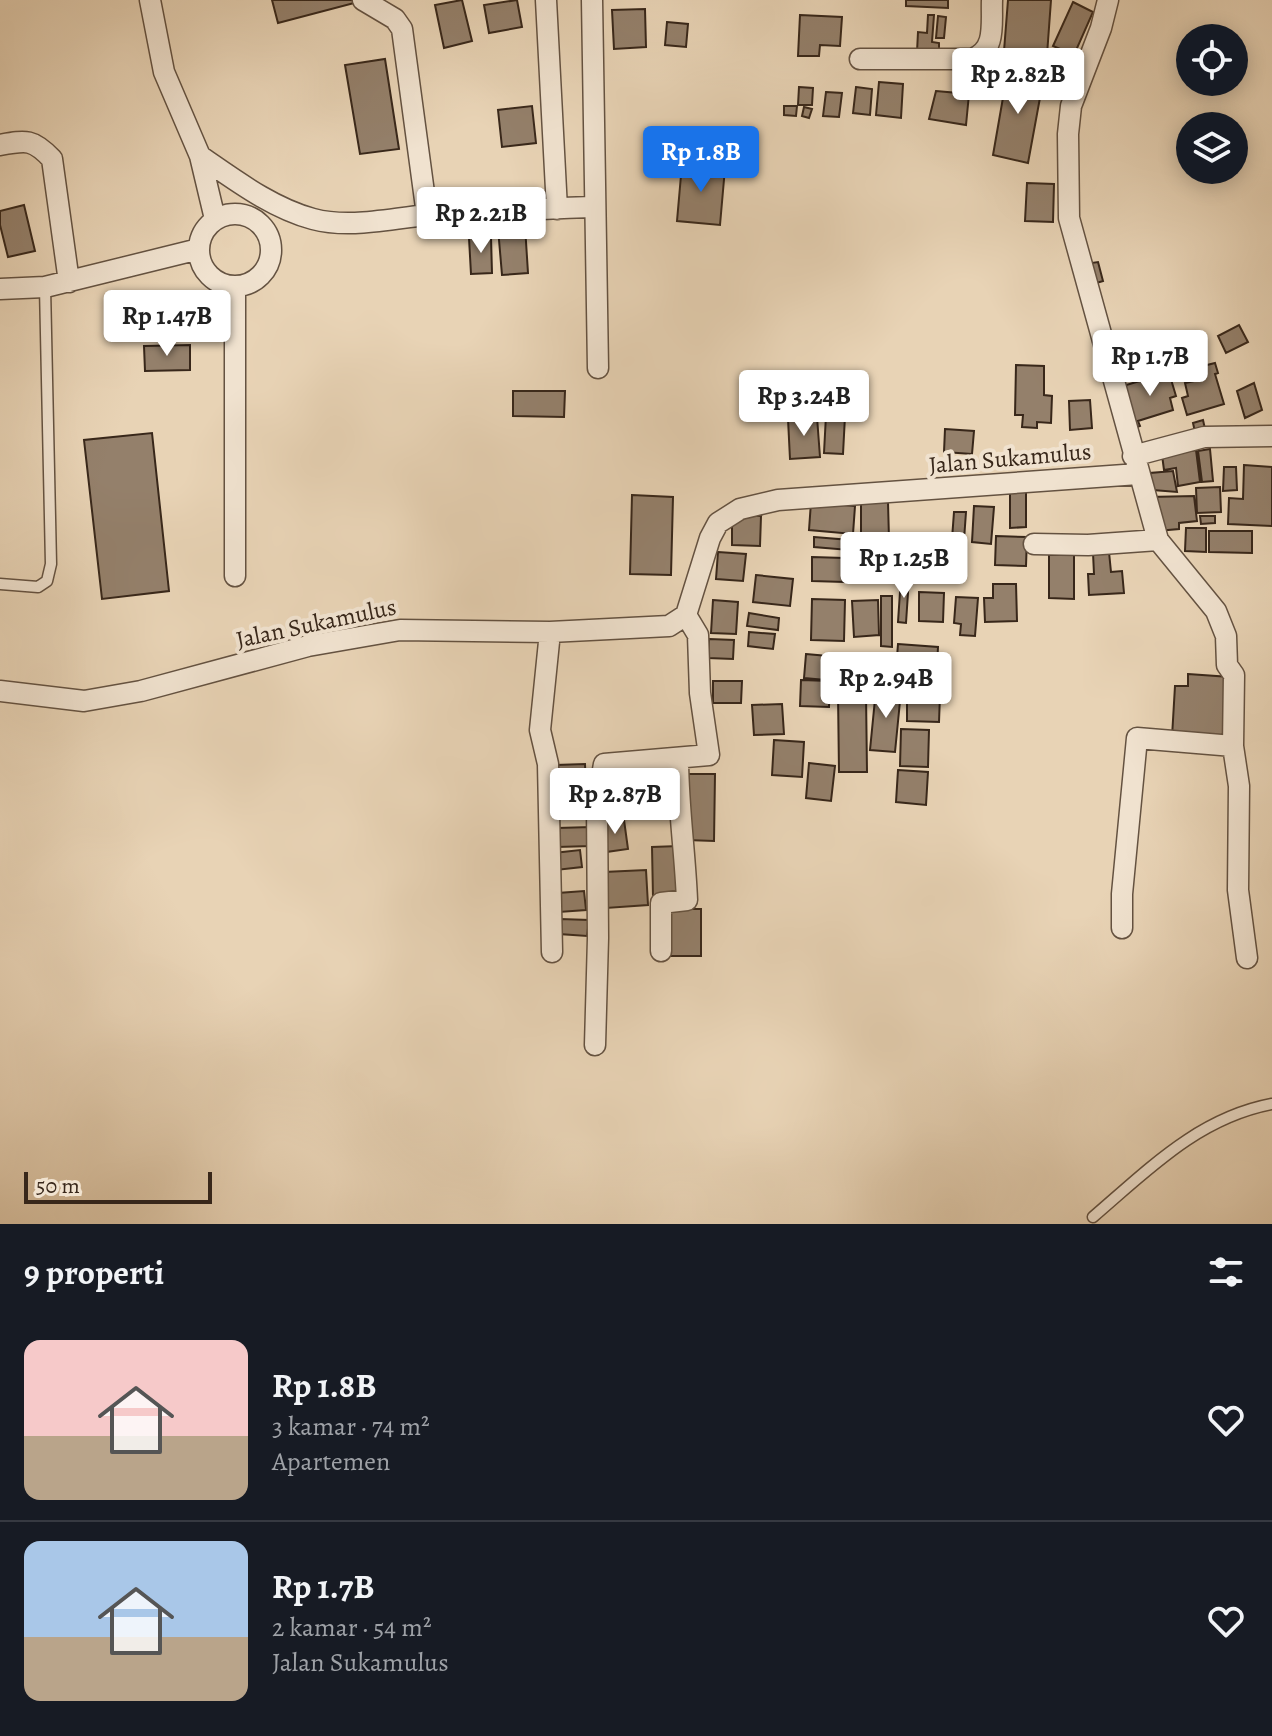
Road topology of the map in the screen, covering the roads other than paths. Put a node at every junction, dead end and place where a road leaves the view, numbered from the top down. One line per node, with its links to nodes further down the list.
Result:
1 (150, 0): 10 (street)
2 (363, 0): 7 (street)
3 (546, 0): 12 (street)
4 (592, 0): 11 (street)
5 (992, 0): 8 (street)
6 (1108, 0): 22 (street)
7 (393, 10): 13 (street)
8 (860, 59)
9 (0, 145): 16 (street)
10 (200, 156): 13 (street); 14 (street)
11 (595, 207): 12 (street); 20 (street)
12 (557, 209): 13 (street)
13 (427, 215)
14 (215, 219): 15 (street); 18 (street)
15 (199, 249): 16 (street); 18 (street)
16 (69, 282): 17 (street)
17 (45, 287): 19 (street); 26 (lane)
18 (235, 287): 25 (street)
19 (0, 289)
20 (598, 368)
21 (1272, 436): 22 (street, Jalan Sukamulus)
22 (1136, 465): 23 (street); 27 (street, Jalan Sukamulus)
23 (1158, 540): 24 (street); 30 (street)
24 (1034, 544)
25 (235, 576)
26 (0, 584)
27 (686, 615): 28 (street, Jalan Sukamulus); 31 (street)
28 (550, 632): 29 (street, Jalan Sukamulus); 34 (street)
29 (0, 691)
30 (1233, 746): 32 (street); 35 (street)
31 (678, 758): 33 (street); 36 (street)
32 (1122, 928)
33 (661, 951)
34 (552, 952)
35 (1247, 958)
36 (595, 1045)
37 (1272, 1104): 38 (lane)
38 (1093, 1217)

